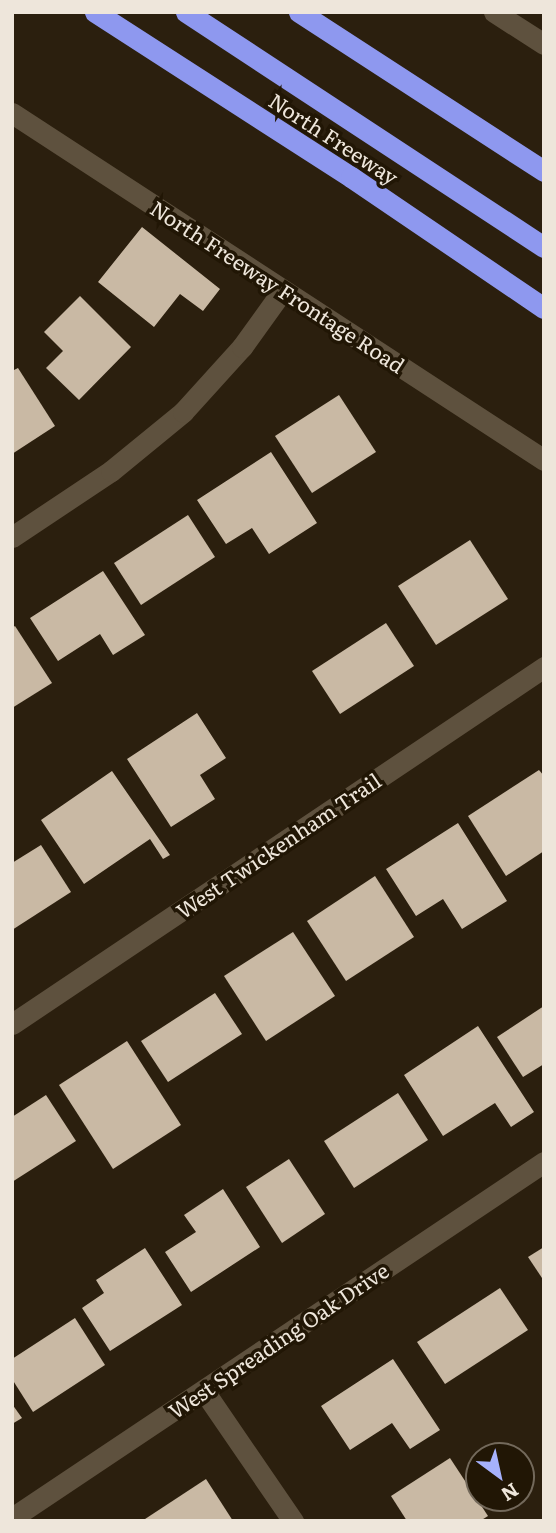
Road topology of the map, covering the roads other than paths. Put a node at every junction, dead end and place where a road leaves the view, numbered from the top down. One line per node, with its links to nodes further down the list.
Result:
1 (94, 12): 10 (highway, North Freeway)
2 (186, 12): 8 (highway, North Freeway)
3 (299, 12): 7 (highway)
4 (494, 12): 5 (street)
5 (544, 44)
6 (12, 113): 9 (street, North Freeway Frontage Road)
7 (544, 171)
8 (544, 247)
9 (283, 290): 11 (street, North Freeway Frontage Road); 12 (street)
10 (544, 309)
11 (544, 460)
12 (12, 537)
13 (544, 667): 14 (street, West Twickenham Trail)
14 (12, 1024)
15 (544, 1162): 16 (street, West Spreading Oak Drive)
16 (204, 1391): 17 (street, West Spreading Oak Drive); 18 (street)
17 (12, 1518)
18 (293, 1521)

